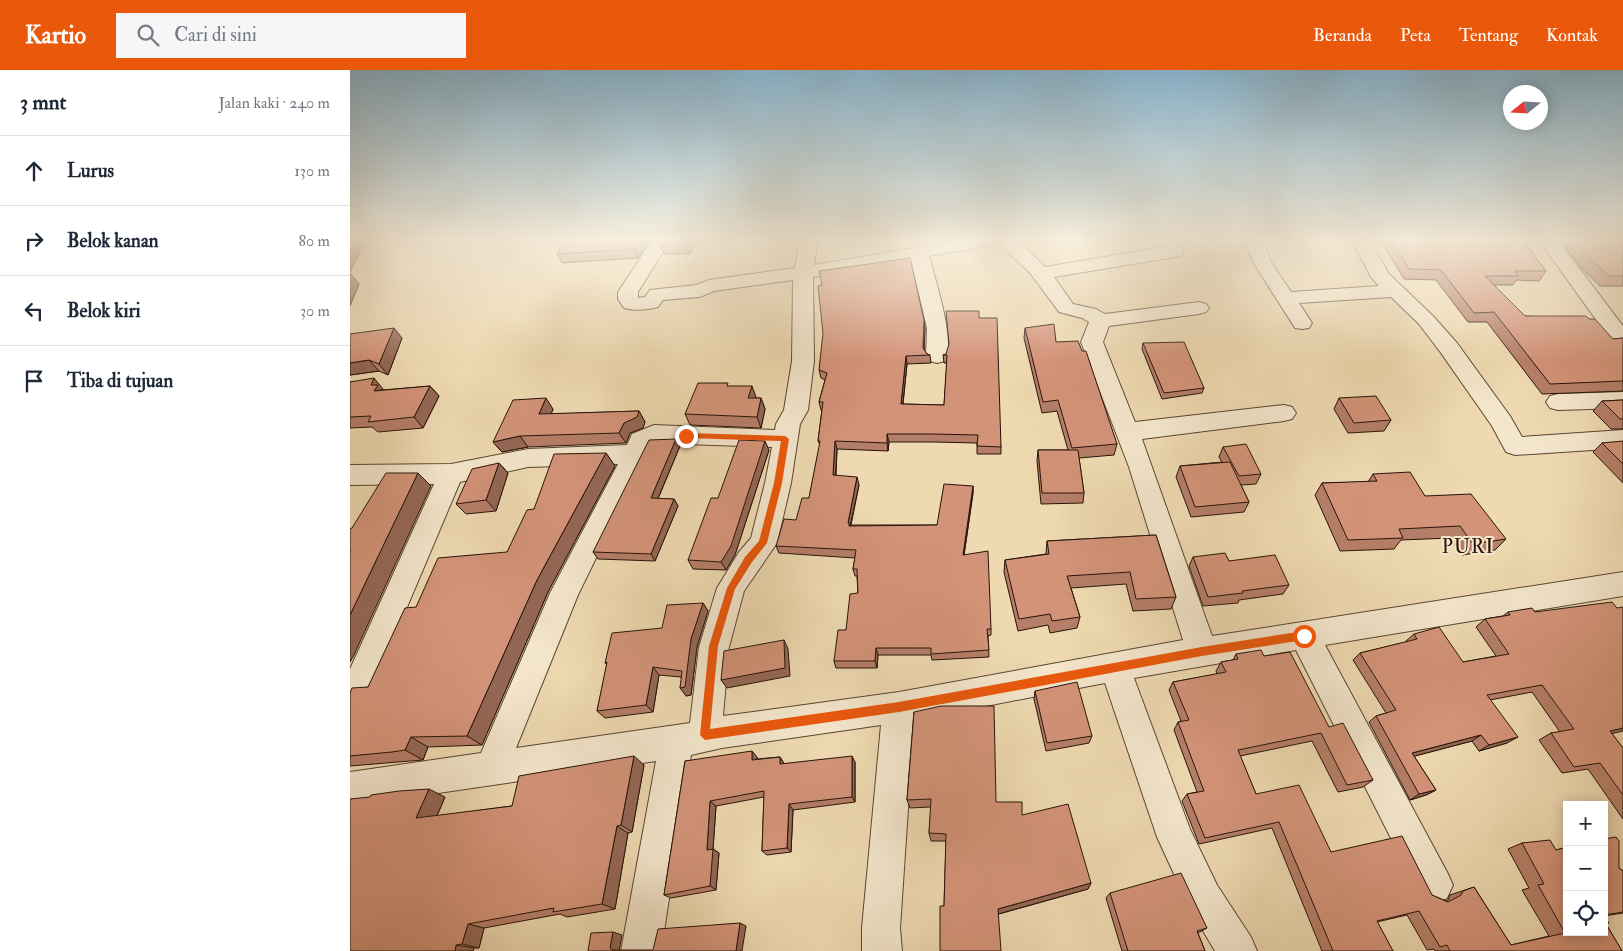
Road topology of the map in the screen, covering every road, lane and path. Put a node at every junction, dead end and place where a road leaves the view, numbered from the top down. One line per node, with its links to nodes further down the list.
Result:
1 (636, 280): 2 (street)
2 (752, 280)
3 (803, 280): 20 (street)
4 (926, 280): 15 (street)
5 (1044, 280): 12 (street)
6 (1274, 280): 10 (street)
7 (1384, 280): 9 (street)
8 (1579, 280): 14 (street)
9 (1394, 291): 10 (street); 21 (street)
10 (1286, 298): 13 (street)
11 (1200, 308): 12 (street)
12 (1100, 321): 19 (street)
13 (1302, 323)
14 (1623, 341)
15 (937, 356)
16 (1623, 400): 17 (street)
17 (1558, 402)
18 (1284, 413): 19 (street)
19 (1126, 432): 27 (street)
20 (785, 439): 22 (street); 31 (street)
21 (1623, 439)
22 (636, 454): 23 (street); 32 (street)
23 (451, 474): 24 (street); 29 (street)
24 (350, 475)
25 (1623, 584): 26 (street)
26 (1304, 636): 27 (street); 34 (street)
27 (1202, 652): 28 (street)
28 (1115, 668): 30 (street); 37 (street)
29 (350, 706)
30 (899, 707): 31 (street); 36 (street)
31 (690, 738): 32 (street); 35 (street)
32 (491, 769): 33 (street)
33 (350, 789)
34 (1434, 885)
35 (641, 951)
36 (882, 951)
37 (1237, 951)

